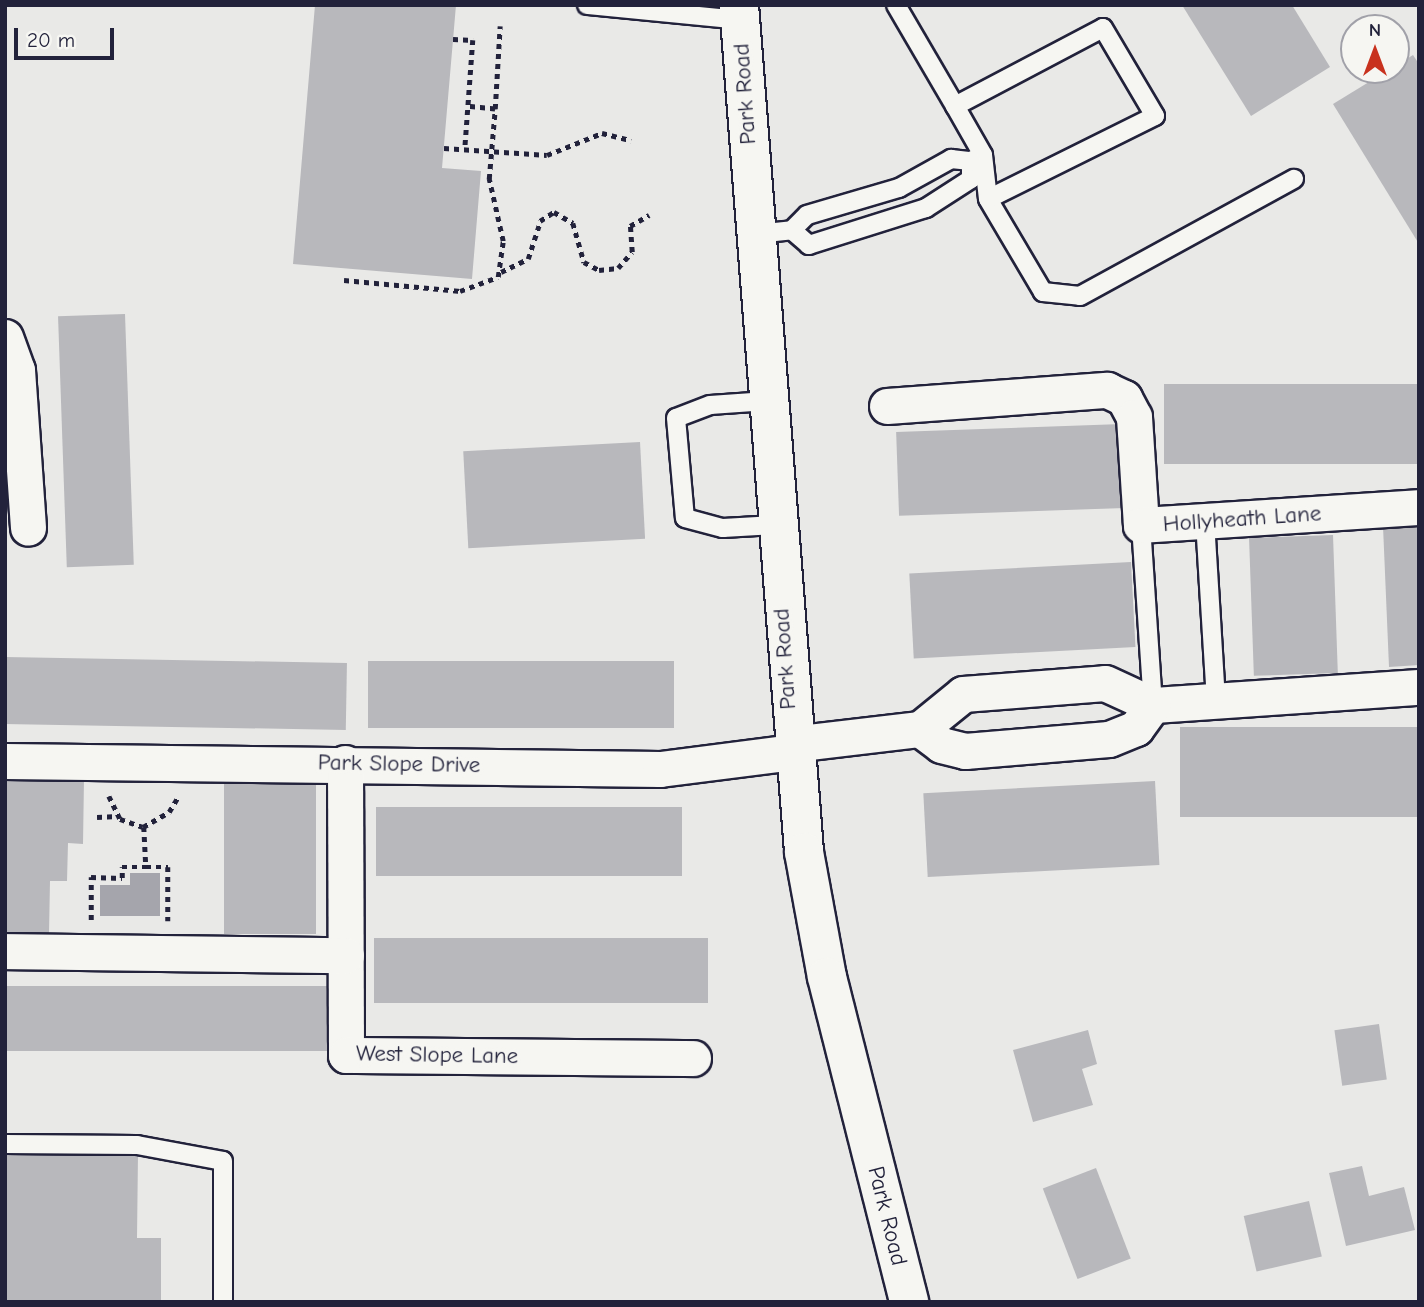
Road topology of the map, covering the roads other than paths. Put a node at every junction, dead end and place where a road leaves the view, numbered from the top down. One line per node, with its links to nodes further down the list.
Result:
1 (587, 5): 3 (lane)
2 (896, 5): 4 (lane)
3 (739, 13): 8 (main road, Park Road)
4 (955, 106): 5 (lane); 7 (lane)
5 (977, 158): 7 (lane); 8 (lane); 8 (lane)
6 (1294, 179): 7 (lane)
7 (988, 200)
8 (774, 232): 10 (main road, Park Road)
9 (5, 337): 16 (street)
10 (767, 401): 14 (main road, Park Road); 14 (lane)
11 (887, 406): 15 (street, Hollyheath Lane)
12 (1419, 507): 13 (street, Hollyheath Lane)
13 (1205, 522): 15 (street, Hollyheath Lane); 18 (lane)
14 (775, 525): 21 (main road, Park Road)
15 (1142, 525): 19 (lane)
16 (28, 528)
17 (1419, 687): 18 (street)
18 (1216, 702): 19 (street)
19 (1153, 705): 20 (street); 20 (street)
20 (920, 729): 21 (street, Park Slope Drive)
21 (792, 748): 23 (street, Park Slope Drive); 29 (main road, Park Road)
22 (5, 761): 23 (street, Park Slope Drive)
23 (345, 763): 25 (street, West Slope Lane)
24 (5, 951): 25 (street)
25 (346, 956): 26 (street, West Slope Lane)
26 (693, 1058)
27 (5, 1144): 28 (lane)
28 (223, 1302)
29 (909, 1302)

